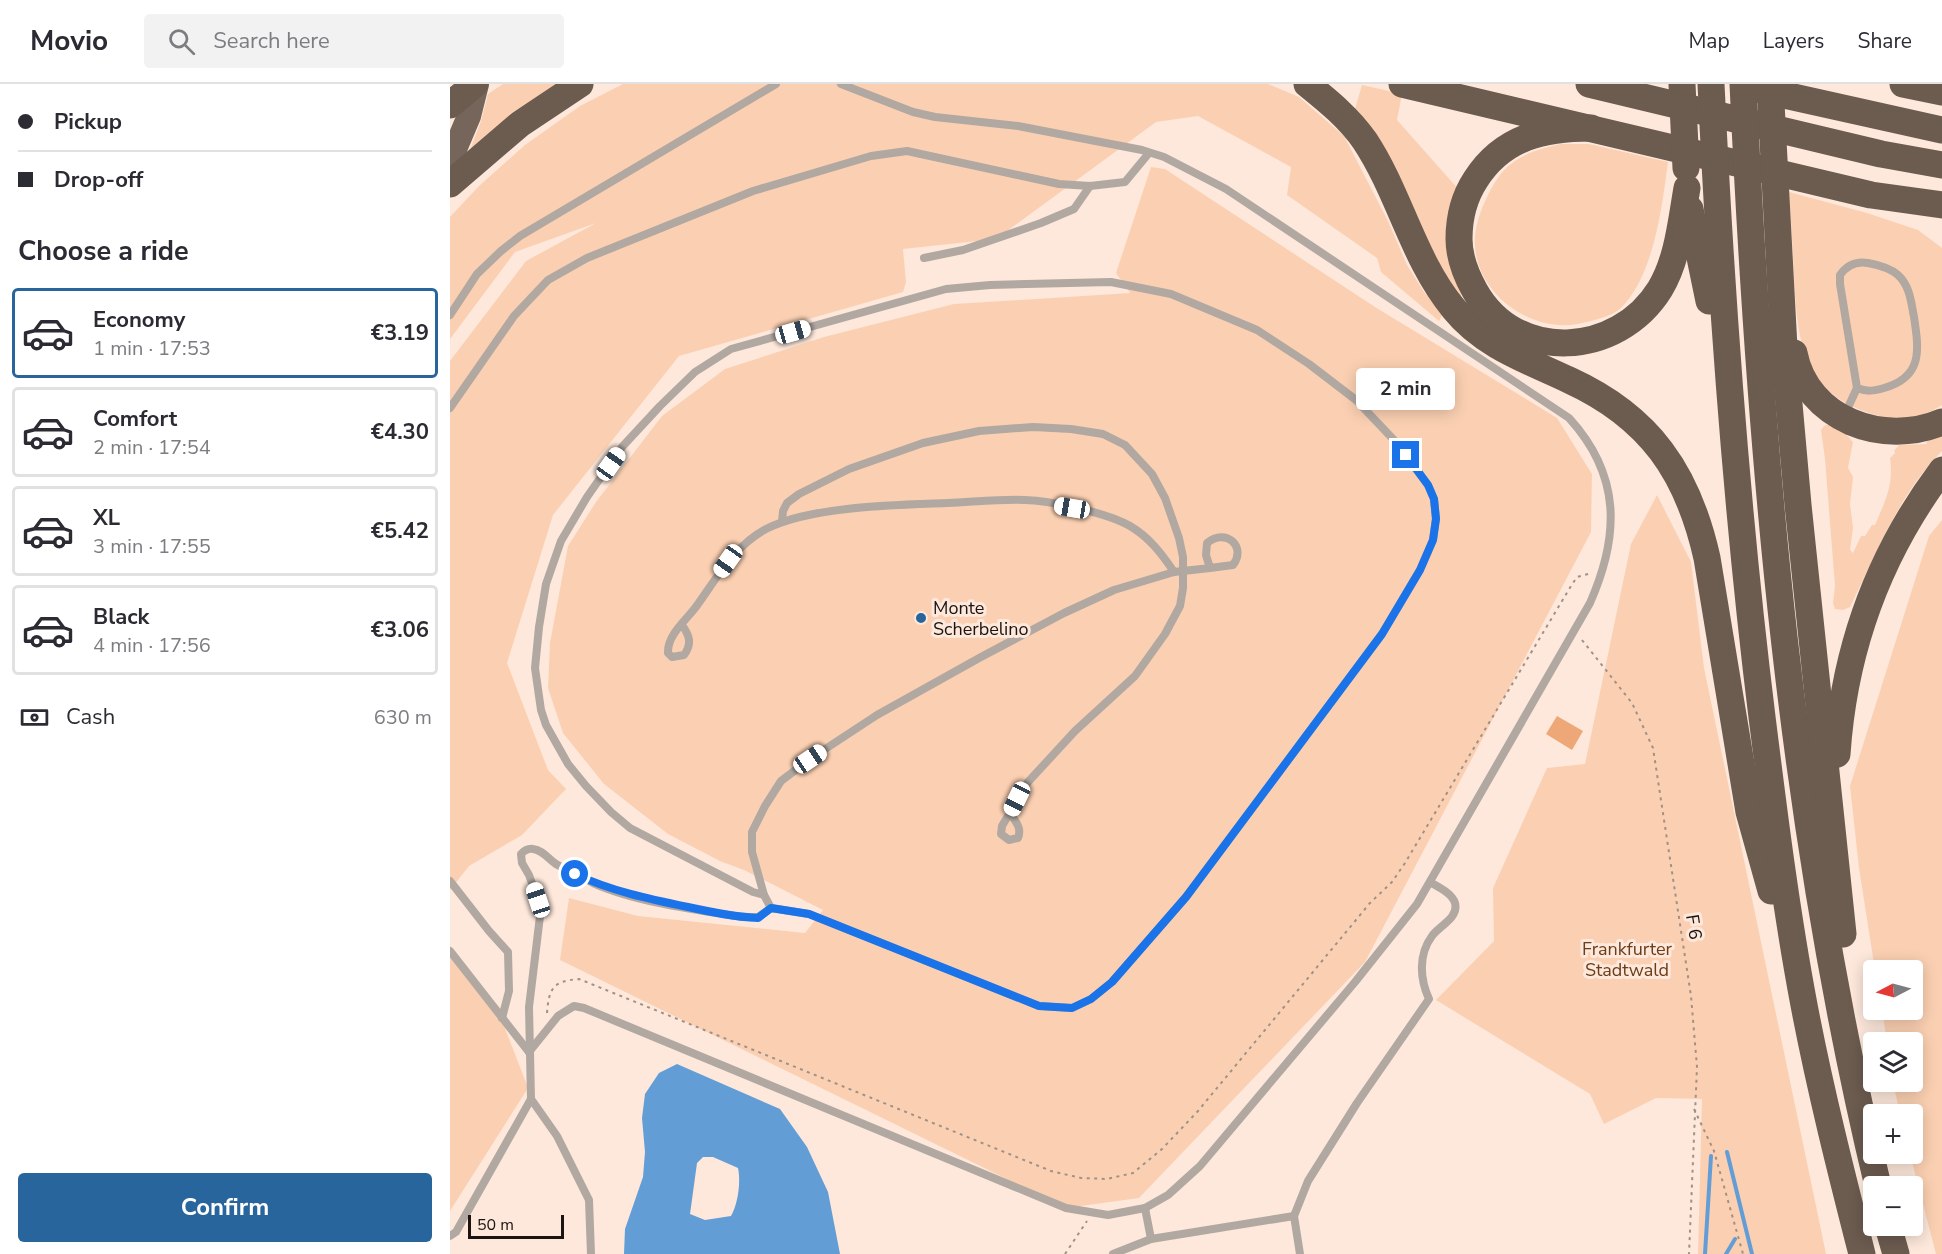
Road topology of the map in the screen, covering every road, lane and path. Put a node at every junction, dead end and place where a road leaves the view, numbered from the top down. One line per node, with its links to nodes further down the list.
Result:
1 (476, 84): 15 (highway); 19 (highway)
2 (580, 84): 21 (highway)
3 (776, 84): 29 (lane)
4 (841, 84): 18 (lane)
5 (1307, 84): 48 (highway)
6 (1402, 84): 16 (highway)
7 (1589, 84): 20 (highway)
8 (1682, 84): 23 (highway)
9 (1710, 84): 31 (highway)
10 (1738, 84): 17 (highway)
11 (1743, 84): 51 (highway)
12 (1770, 84): 28 (highway)
13 (1903, 84): 14 (highway)
14 (1942, 92)
15 (450, 105)
16 (1591, 128): 23 (highway); 24 (highway)
17 (1942, 130)
18 (1149, 153): 22 (lane); 40 (lane)
19 (450, 161)
20 (1942, 165)
21 (450, 184)
22 (1090, 186): 27 (lane); 32 (lane)
23 (1687, 188): 31 (highway)
24 (1871, 195): 25 (highway); 26 (highway)
25 (1942, 205)
26 (1942, 224)
27 (924, 258)
28 (1779, 272): 33 (highway); 42 (highway)
29 (450, 315)
30 (1857, 388): 30 (lane); 33 (lane)
31 (1730, 405): 48 (highway)
32 (450, 408)
33 (1843, 418): 34 (highway)
34 (1942, 422)
35 (1942, 470): 42 (highway)
36 (782, 522): 38 (lane); 38 (lane); 39 (lane)
37 (1210, 568): 37 (lane); 38 (lane)
38 (1178, 572): 41 (lane); 45 (lane)
39 (682, 626)
40 (1574, 630): 44 (lane); 53 (path, F 6)
41 (1010, 813)
42 (1833, 843): 51 (highway)
43 (450, 881): 49 (lane)
44 (1430, 882): 55 (lane); 57 (lane)
45 (764, 895): 46 (lane); 46 (lane)
46 (771, 908): 50 (lane)
47 (450, 951): 49 (lane)
48 (1804, 1005): 67 (highway)
49 (502, 1018): 50 (lane)
50 (529, 1052): 52 (lane); 56 (lane)
51 (1857, 1096): 54 (highway)
52 (531, 1099): 58 (lane); 61 (lane)
53 (1694, 1109): 65 (path, F 6); 66 (path)
54 (1876, 1176)
55 (1145, 1208): 56 (lane); 60 (lane)
56 (1092, 1213): 62 (path)
57 (1294, 1216): 60 (lane); 64 (lane)
58 (450, 1236)
59 (1891, 1236): 68 (highway)
60 (1151, 1239): 63 (lane)
61 (591, 1254)
62 (1065, 1254)
63 (1113, 1254)
64 (1300, 1254)
65 (1689, 1254)
66 (1743, 1254)
67 (1862, 1254)
68 (1896, 1254)

